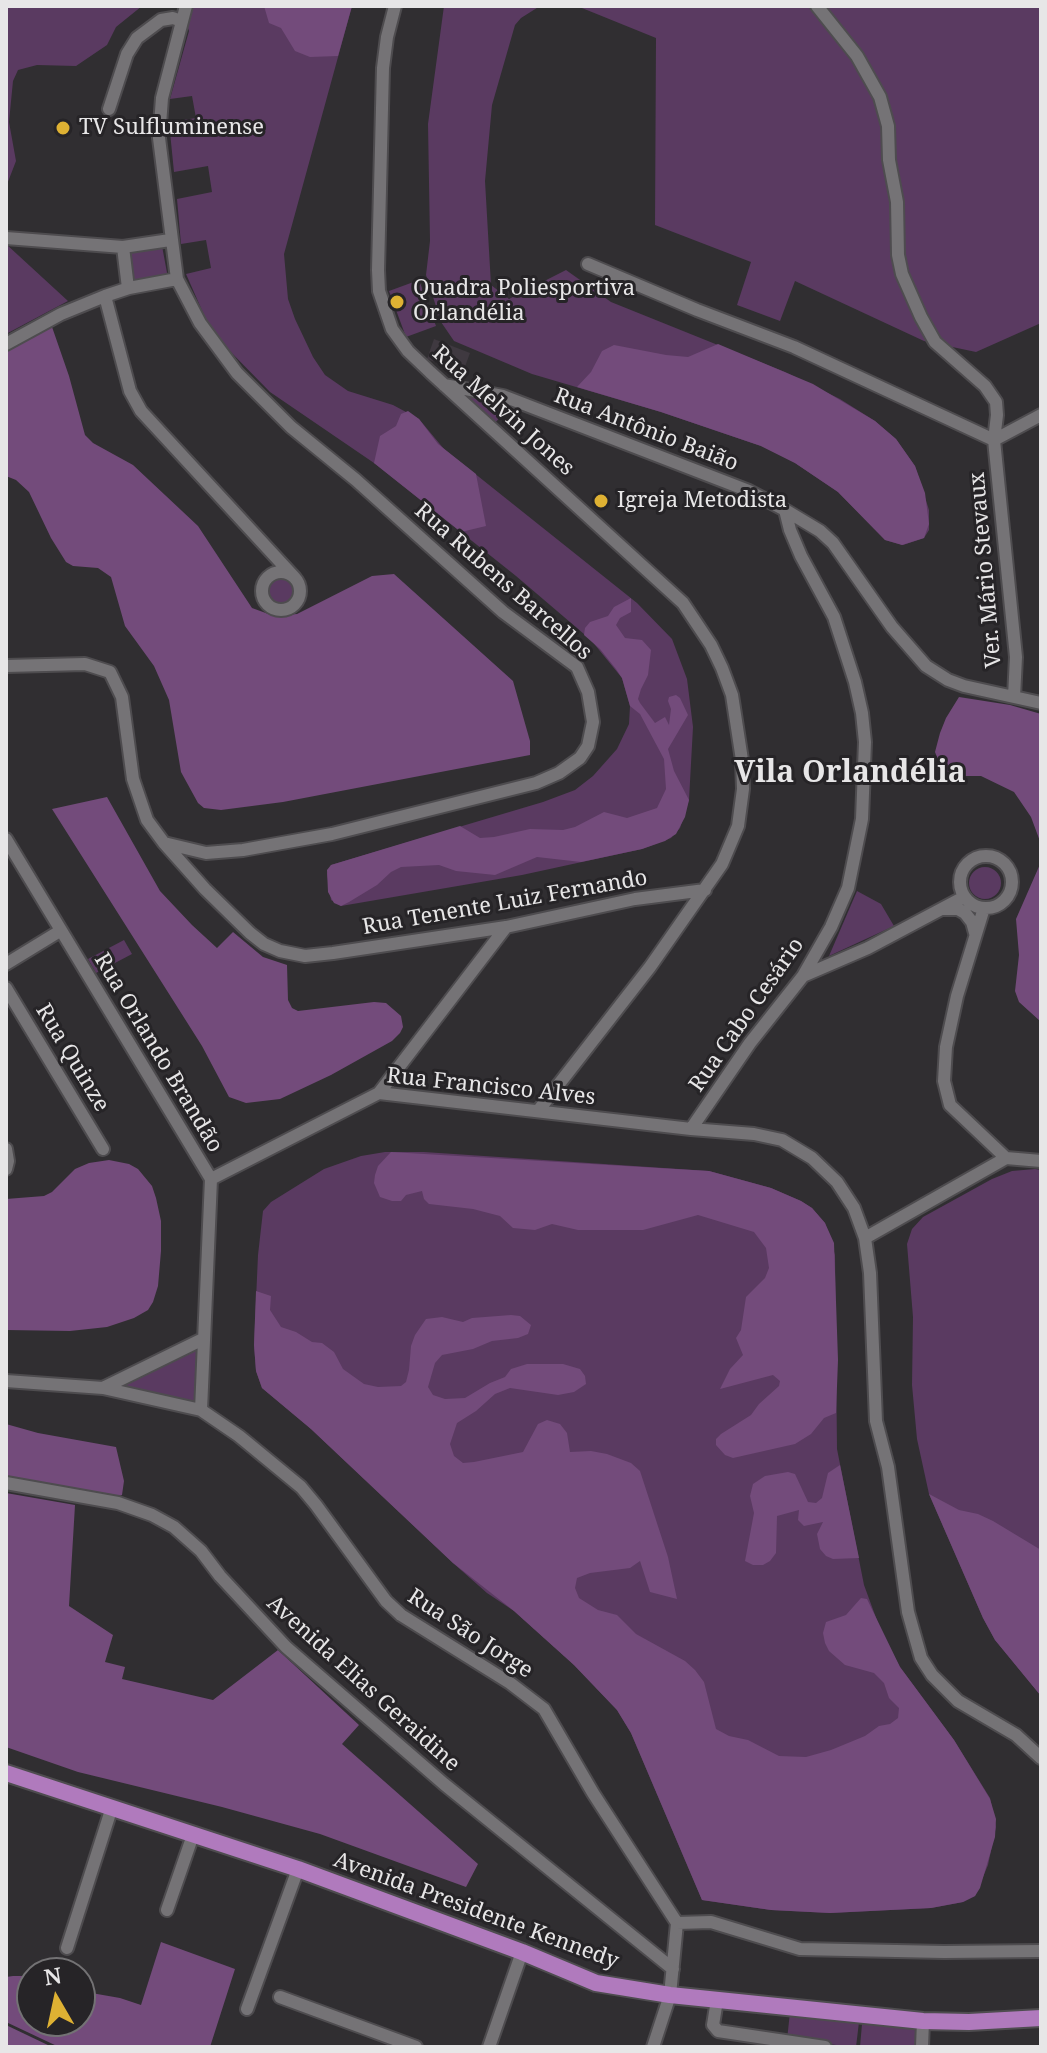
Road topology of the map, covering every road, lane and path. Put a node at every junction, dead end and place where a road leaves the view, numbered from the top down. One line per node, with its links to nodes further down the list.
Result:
1 (186, 6): 4 (street, Rua Rubens Barcellos)
2 (395, 6): 14 (street, Rua Melvin Jones)
3 (817, 6): 16 (street, Ver. Mário Stevaux)
4 (181, 21): 5 (street); 7 (street, Rua Rubens Barcellos)
5 (109, 109)
6 (6, 238): 8 (street)
7 (170, 240): 8 (street); 10 (street, Rua Rubens Barcellos)
8 (123, 247): 11 (street)
9 (588, 264): 16 (street)
10 (177, 279): 11 (street); 23 (street, Rua Rubens Barcellos)
11 (128, 288): 12 (street)
12 (105, 296): 13 (street); 18 (street)
13 (6, 344)
14 (444, 385): 17 (street, Rua Antônio Baião); 24 (street, Rua Melvin Jones)
15 (1041, 415): 16 (street)
16 (994, 440): 20 (street, Ver. Mário Stevaux)
17 (785, 510): 20 (street, Rua Antônio Baião); 32 (street, Rua Cabo Cesário)
18 (295, 578)
19 (6, 666): 23 (street, Rua Tenente Luiz Fernando)
20 (1014, 697): 21 (street, Rua Antônio Baião)
21 (1041, 703)
22 (6, 839): 29 (street, Rua Orlando Brandão)
23 (164, 843): 28 (street, Rua Tenente Luiz Fernando)
24 (705, 890): 28 (street, Rua Tenente Luiz Fernando); 35 (street, Rua Melvin Jones)
25 (964, 897): 26 (street); 26 (street); 27 (street)
26 (984, 908): 30 (street)
27 (941, 910): 30 (street); 32 (street)
28 (506, 927): 34 (street)
29 (60, 931): 31 (street); 42 (street, Rua Orlando Brandão)
30 (975, 935): 39 (street)
31 (6, 964)
32 (803, 976): 36 (street, Rua Cabo Cesário)
33 (6, 988): 38 (street, Rua Quinze)
34 (379, 1093): 35 (street, Rua Francisco Alves); 42 (street, Rua Francisco Alves)
35 (538, 1111): 36 (street, Rua Francisco Alves)
36 (691, 1129): 43 (street, Rua Francisco Alves)
37 (6, 1149): 41 (street)
38 (103, 1149)
39 (1006, 1158): 40 (street); 43 (street)
40 (1041, 1161)
41 (6, 1169)
42 (211, 1179): 44 (street, Rua Orlando Brandão)
43 (865, 1238): 49 (street)
44 (203, 1339): 46 (street); 47 (street)
45 (6, 1381): 46 (street)
46 (103, 1388): 47 (street)
47 (201, 1410): 55 (street, Rua São Jorge)
48 (6, 1483): 59 (street, Avenida Elias Geraidine)
49 (1041, 1758)
50 (6, 1773): 51 (main road, Avenida Presidente Kennedy)
51 (112, 1807): 52 (main road, Avenida Presidente Kennedy); 56 (street)
52 (193, 1835): 53 (main road, Avenida Presidente Kennedy); 54 (street)
53 (298, 1869): 58 (main road, Avenida Presidente Kennedy); 63 (street)
54 (167, 1910)
55 (677, 1923): 57 (street); 59 (street)
56 (67, 1948)
57 (1041, 1951)
58 (522, 1952): 60 (main road, Avenida Presidente Kennedy); 67 (street)
59 (673, 1969): 60 (street)
60 (670, 1995): 62 (main road, Avenida Presidente Kennedy); 68 (street)
61 (280, 1997): 66 (street)
62 (717, 2000): 65 (main road, Avenida Presidente Kennedy); 69 (street)
63 (247, 2009)
64 (1041, 2018): 65 (main road, Avenida Presidente Kennedy)
65 (923, 2021): 70 (street)
66 (416, 2047)
67 (489, 2047)
68 (653, 2047)
69 (825, 2047)
70 (922, 2047)

